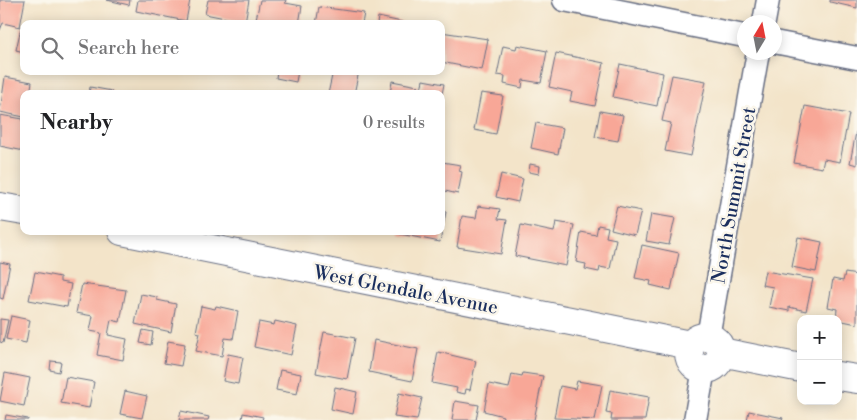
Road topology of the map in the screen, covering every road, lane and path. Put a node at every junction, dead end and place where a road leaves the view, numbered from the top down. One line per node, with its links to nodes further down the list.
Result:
1 (564, 0): 4 (street)
2 (768, 0): 3 (street)
3 (765, 15)
4 (737, 35)
5 (782, 44): 6 (street)
6 (857, 58)
7 (757, 60): 11 (street, North Summit Street)
8 (0, 207): 9 (street)
9 (20, 210)
10 (141, 235): 11 (street, West Glendale Avenue)
11 (706, 351): 12 (street, West Glendale Avenue); 15 (street, North Summit Street)
12 (797, 367)
13 (842, 377): 14 (street)
14 (857, 379)
15 (695, 420)

